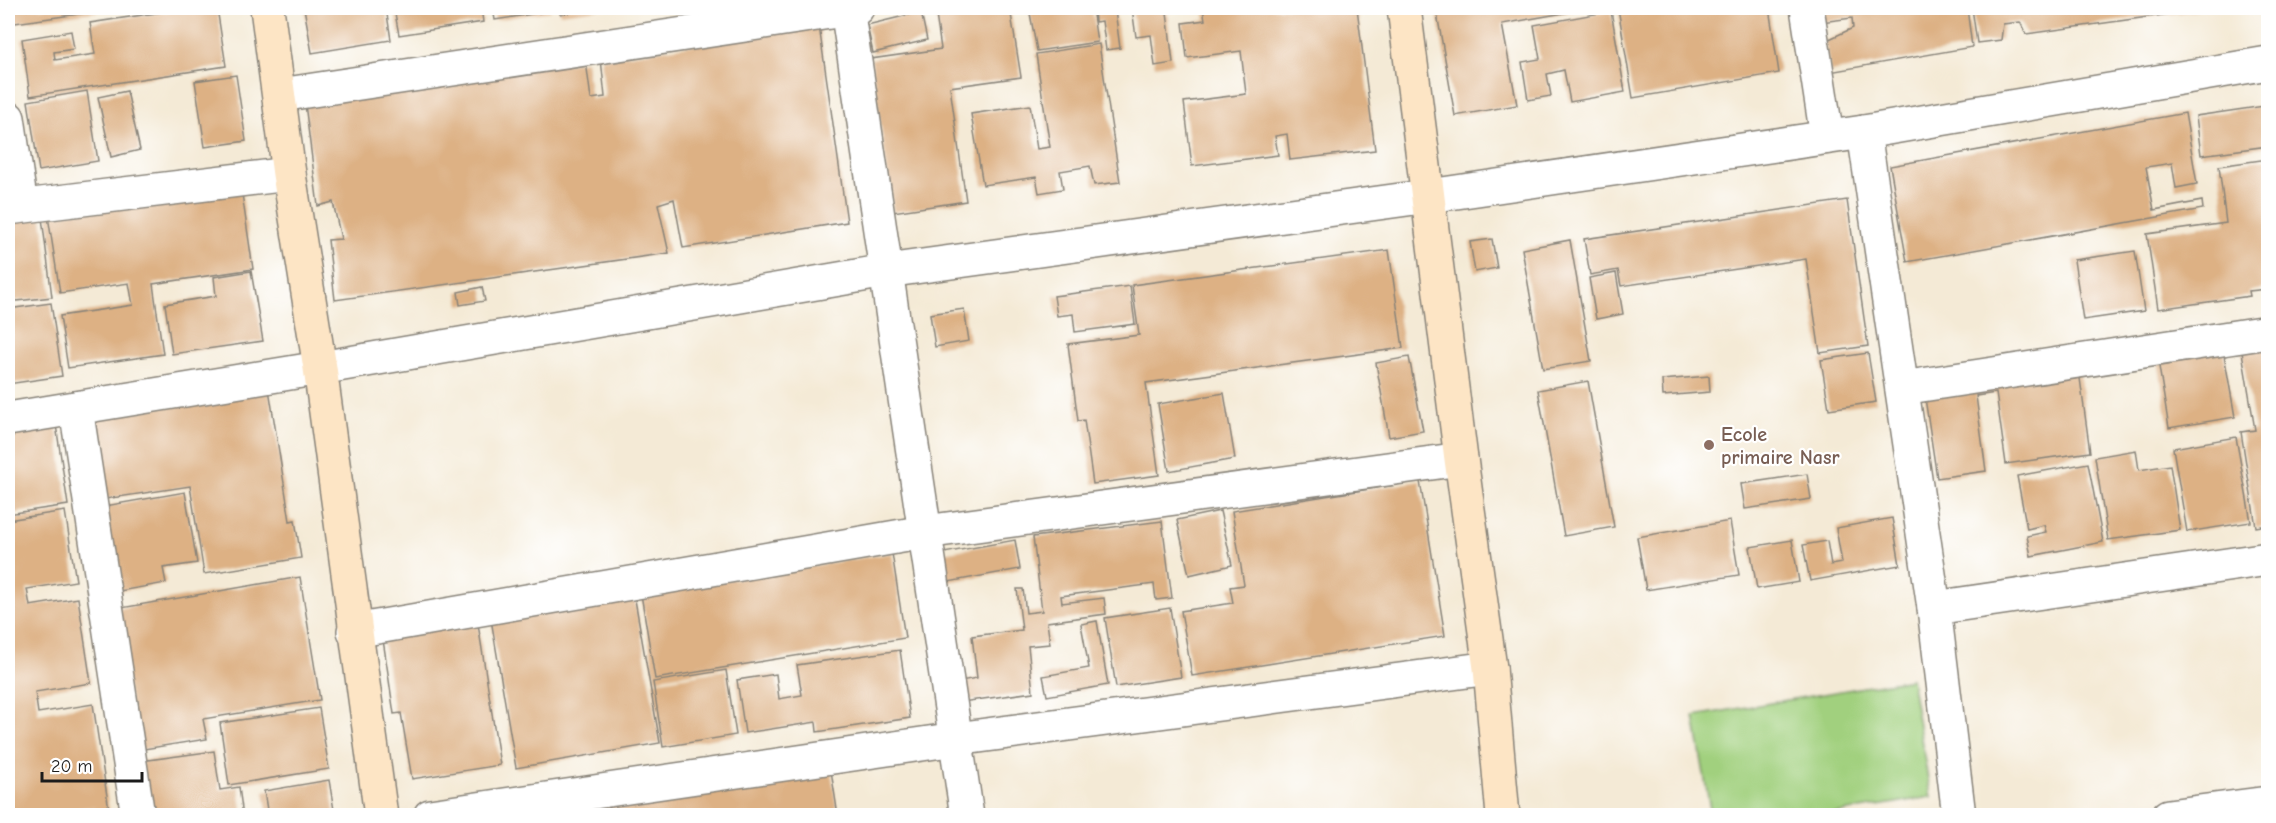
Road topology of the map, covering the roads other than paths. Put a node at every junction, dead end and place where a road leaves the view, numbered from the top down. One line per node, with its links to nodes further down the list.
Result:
1 (267, 8): 6 (street)
2 (851, 8): 6 (street); 13 (street)
3 (1404, 8): 11 (street)
4 (1807, 8): 9 (street)
5 (2268, 63): 8 (street)
6 (280, 95): 10 (street)
7 (8, 118): 12 (street)
8 (1864, 132): 9 (street); 16 (street)
9 (1827, 137): 11 (street)
10 (289, 174): 12 (street); 15 (street)
11 (1429, 196): 13 (street); 19 (street)
12 (14, 207)
13 (886, 271): 15 (street); 20 (street)
14 (2268, 332): 16 (street)
15 (320, 368): 17 (street); 23 (street)
16 (1902, 388): 22 (street)
17 (76, 408): 18 (street); 27 (street)
18 (8, 419)
19 (1461, 459): 20 (street); 24 (street)
20 (925, 532): 23 (street); 25 (street)
21 (2268, 559): 22 (street)
22 (1934, 608): 32 (street)
23 (354, 631): 28 (street)
24 (1490, 668): 25 (street); 31 (street)
25 (956, 739): 29 (street); 30 (street)
26 (2268, 804): 33 (street)
27 (138, 816)
28 (381, 816)
29 (430, 816)
30 (967, 816)
31 (1503, 816)
32 (1959, 816)
33 (2168, 816)

